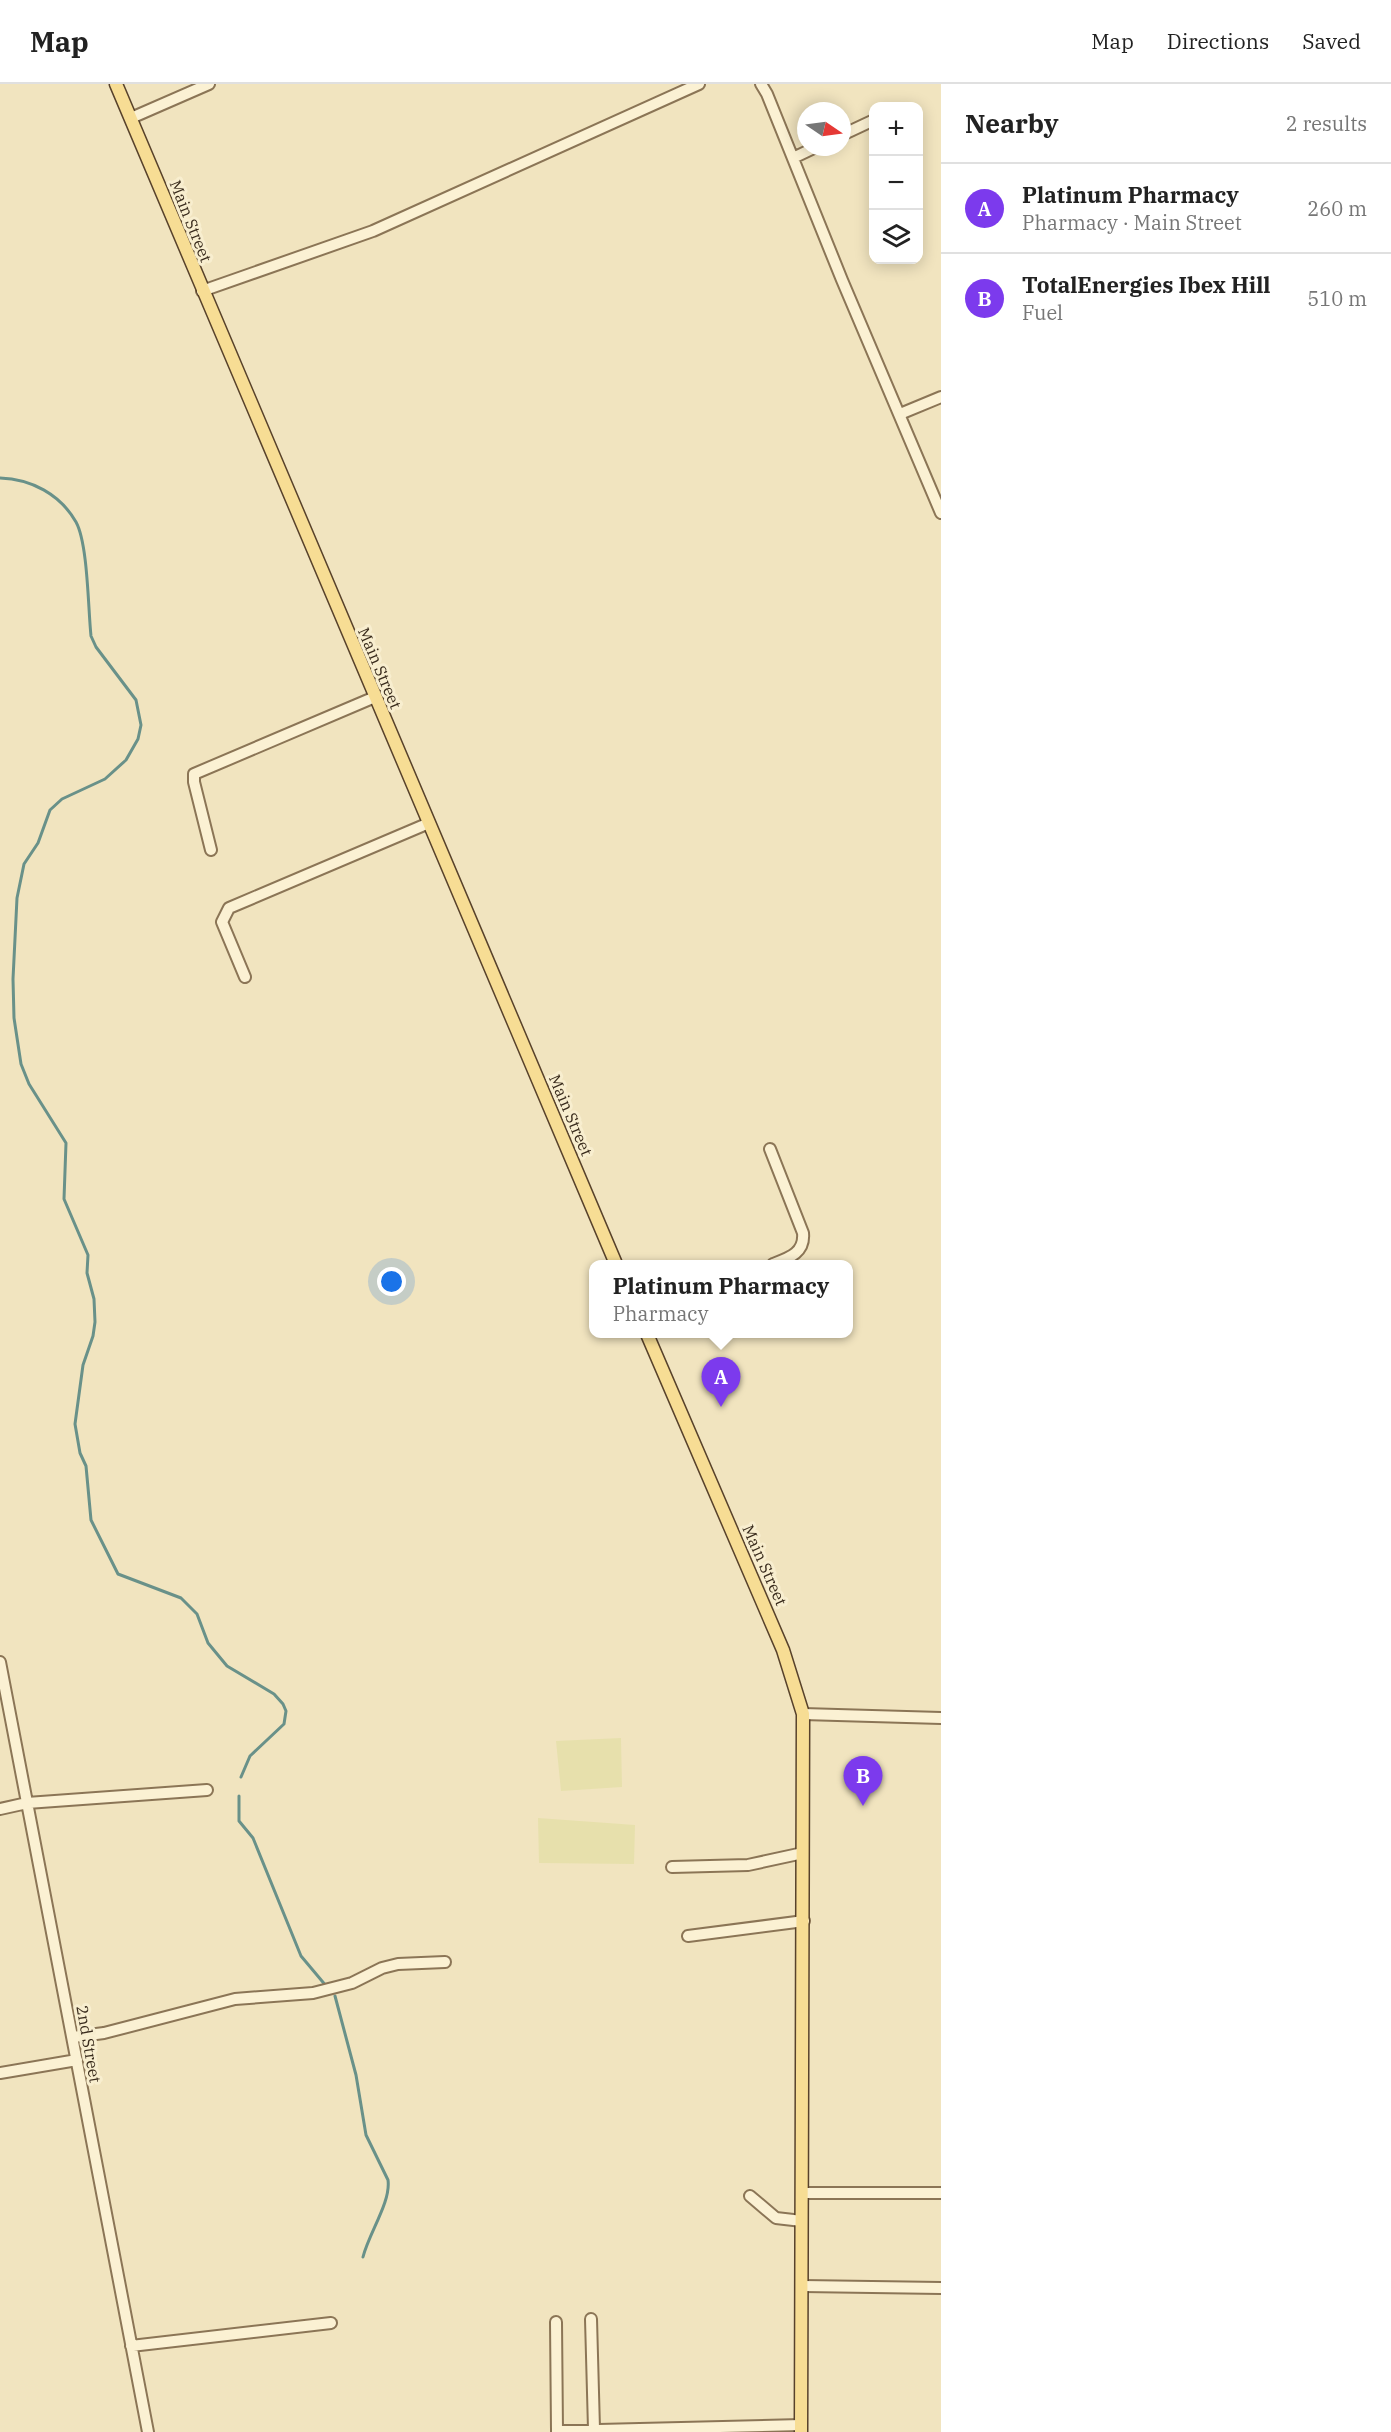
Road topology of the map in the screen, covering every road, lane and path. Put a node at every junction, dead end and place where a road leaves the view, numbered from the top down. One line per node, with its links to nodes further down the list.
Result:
1 (117, 84): 5 (main road, Main Street)
2 (209, 84): 5 (street)
3 (699, 84): 10 (street)
4 (760, 84): 9 (street)
5 (131, 118): 10 (main road, Main Street)
6 (869, 122): 7 (street)
7 (851, 131)
8 (797, 156): 9 (street)
9 (793, 158): 12 (street)
10 (202, 291): 14 (main road, Main Street)
11 (941, 397): 12 (street)
12 (900, 414): 13 (street)
13 (941, 513)
14 (375, 697): 15 (main road, Main Street); 16 (street)
15 (429, 823): 17 (street); 19 (main road, Main Street)
16 (211, 850)
17 (245, 977)
18 (770, 1149): 20 (street)
19 (614, 1260)
20 (782, 1260)
21 (649, 1338): 23 (main road, Main Street)
22 (0, 1662): 26 (street, 2nd Street)
23 (802, 1714): 24 (street); 28 (main road, Main Street)
24 (941, 1718)
25 (207, 1790): 26 (street)
26 (27, 1803): 27 (street); 33 (street, 2nd Street)
27 (0, 1809)
28 (803, 1853): 29 (street); 30 (main road, Main Street)
29 (672, 1867)
30 (804, 1921): 31 (street); 36 (main road, Main Street)
31 (688, 1936)
32 (445, 1962): 33 (street)
33 (73, 2037): 34 (street, 2nd Street)
34 (77, 2060): 35 (street); 45 (street, 2nd Street)
35 (0, 2073)
36 (802, 2193): 37 (street); 39 (main road, Main Street)
37 (941, 2193)
38 (750, 2196): 39 (street)
39 (802, 2221): 40 (main road, Main Street)
40 (803, 2286): 41 (street); 46 (main road, Main Street)
41 (941, 2288)
42 (591, 2319): 47 (street)
43 (556, 2322): 49 (street)
44 (331, 2323): 45 (street)
45 (131, 2346): 48 (street, 2nd Street)
46 (801, 2428): 47 (street)
47 (594, 2429): 49 (street)
48 (148, 2432)
49 (557, 2432)

